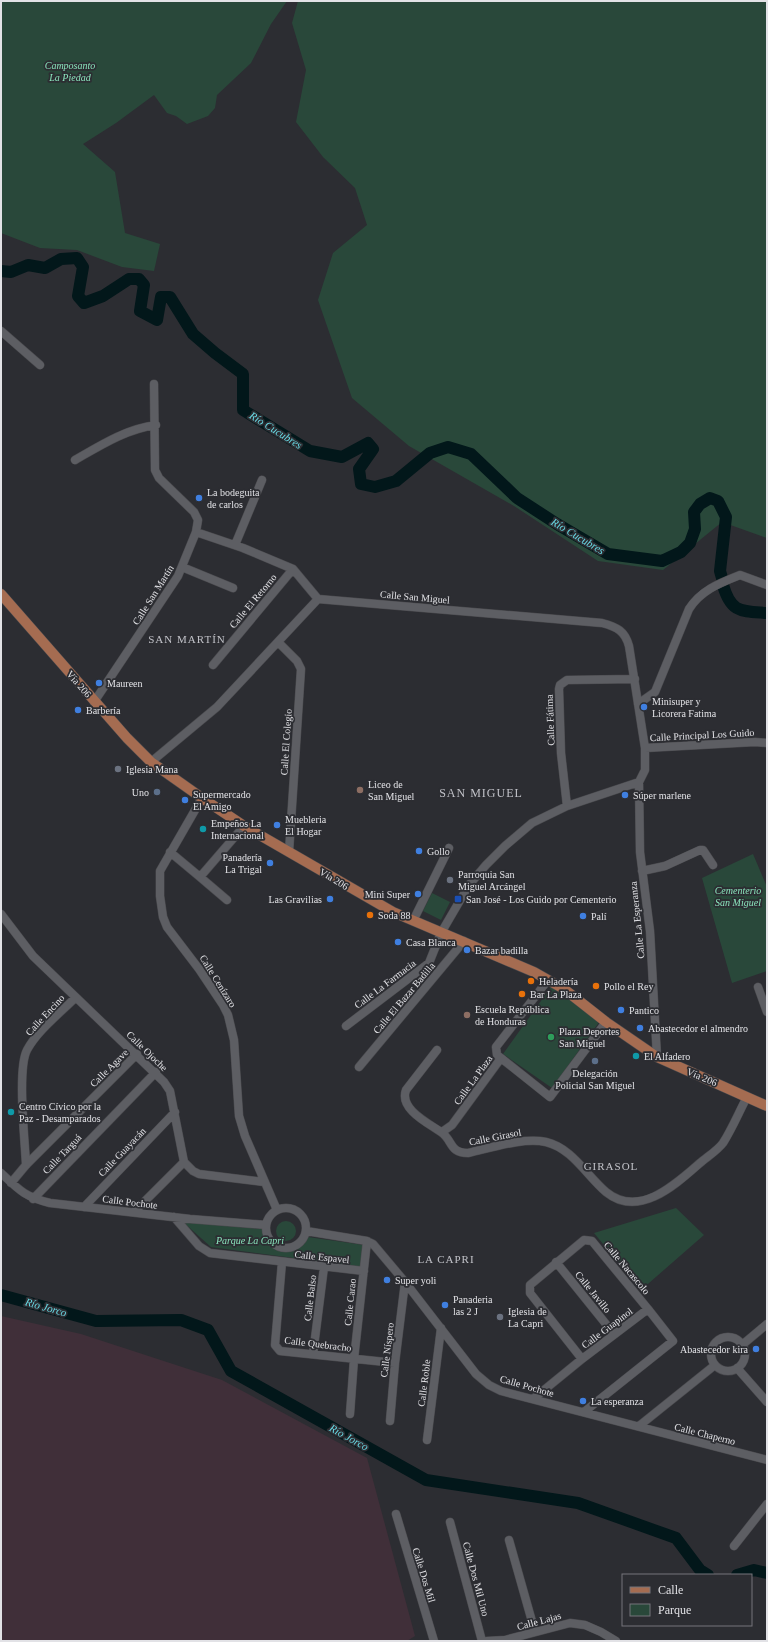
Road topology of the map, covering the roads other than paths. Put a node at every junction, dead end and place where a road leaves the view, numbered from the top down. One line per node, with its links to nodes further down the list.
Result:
1 (1, 331): 2 (street)
2 (40, 365)
3 (154, 384): 4 (street, Calle San Martín)
4 (156, 425): 5 (street); 7 (street, Calle San Martín)
5 (75, 460)
6 (262, 480): 8 (street)
7 (196, 532): 8 (street); 9 (street, Calle San Martín)
8 (235, 545): 10 (street)
9 (182, 567): 12 (street); 18 (street, Calle San Martín)
10 (293, 569): 14 (street); 16 (street, Calle El Retorno)
11 (767, 585): 19 (street)
12 (233, 588)
13 (1, 594): 18 (main road, Vía 206)
14 (318, 599): 15 (street); 17 (street, Calle San Miguel)
15 (279, 643): 22 (street); 29 (street, Calle El Colegio)
16 (213, 665)
17 (635, 679): 19 (street, Calle San Miguel); 25 (street, Calle Fátima)
18 (94, 702): 22 (main road, Vía 206)
19 (638, 704): 21 (street, Calle San Miguel)
20 (767, 743): 21 (street, Calle Principal Los Guido)
21 (645, 748): 23 (street, Calle Principal Los Guido)
22 (151, 762): 24 (main road, Vía 206)
23 (639, 782): 25 (street); 31 (street, Calle La Esperanza)
24 (202, 798): 26 (main road, Vía 206); 28 (street, Calle Cenízaro)
25 (567, 806): 36 (street)
26 (244, 826): 29 (main road, Vía 206); 32 (street)
27 (449, 848): 35 (street)
28 (170, 852): 32 (street); 58 (street, Calle Cenízaro)
29 (289, 852): 35 (main road, Vía 206)
30 (713, 865): 31 (street)
31 (642, 871): 47 (street, Calle La Esperanza)
32 (200, 877): 33 (street)
33 (227, 900)
34 (1, 914): 40 (street, Calle Ojoche)
35 (413, 921): 36 (main road, Vía 206)
36 (441, 933): 37 (main road, Vía 206); 44 (street, Calle La Farmacia)
37 (464, 941): 38 (main road, Vía 206); 49 (street, Calle El Bazar Badilla)
38 (548, 980): 43 (main road, Vía 206); 48 (street, Calle La Plaza)
39 (758, 987): 41 (street)
40 (75, 998): 46 (street, Calle Ojoche); 56 (street, Calle Encino)
41 (765, 1001): 42 (street)
42 (767, 1012)
43 (606, 1022): 47 (main road, Vía 206); 48 (street)
44 (346, 1026)
45 (437, 1050): 54 (street, Calle Girasol)
46 (137, 1054): 50 (street, Calle Ojoche); 56 (street, Calle Agave)
47 (657, 1057): 51 (main road, Vía 206)
48 (501, 1058): 54 (street, Calle La Plaza)
49 (359, 1067)
50 (156, 1072): 53 (street, Calle Ojoche); 60 (street, Calle Targuá)
51 (747, 1097): 52 (main road, Vía 206); 54 (street, Calle Girasol)
52 (767, 1106)
53 (175, 1112): 55 (street, Calle Ojoche); 61 (street, Calle Guayacán)
54 (442, 1132)
55 (184, 1162): 58 (street); 63 (street)
56 (26, 1166): 59 (street, Calle Agave)
57 (1, 1173): 59 (street, Calle Pochote)
58 (264, 1182): 62 (street, Calle Cenízaro)
59 (11, 1183): 60 (street, Calle Pochote)
60 (33, 1199): 61 (street, Calle Pochote)
61 (84, 1206): 63 (street, Calle Pochote)
62 (277, 1210): 65 (street); 66 (street)
63 (134, 1212): 64 (street, Calle Pochote)
64 (174, 1217): 65 (street, Calle Pochote); 68 (street, Calle Espavel)
65 (266, 1225): 66 (street)
66 (306, 1231): 67 (street)
67 (367, 1241): 71 (street, Calle Carao); 72 (street, Calle Pochote)
68 (282, 1262): 70 (street, Calle Espavel); 78 (street, Calle Quebracho)
69 (556, 1262): 73 (street, Calle Nacascolo); 76 (street, Calle Javillo); 80 (street, Calle Nacascolo)
70 (324, 1267): 71 (street, Calle Espavel); 78 (street, Calle Balso)
71 (364, 1271): 79 (street, Calle Carao)
72 (405, 1282): 75 (street, Calle Pochote); 81 (street, Calle Níspero)
73 (648, 1309): 76 (street, Calle Guapinol); 86 (street, Calle Guapinol)
74 (767, 1324): 77 (street)
75 (441, 1328): 84 (street, Calle Pochote); 90 (street, Calle Roble)
76 (614, 1334): 80 (street, Calle Guapinol)
77 (742, 1345): 82 (street); 83 (street)
78 (313, 1354): 79 (street, Calle Quebracho)
79 (354, 1359): 81 (street, Calle Quebracho); 87 (street, Calle Carao)
80 (582, 1359): 84 (street, Calle Guapinol)
81 (395, 1363): 88 (street, Calle Níspero)
82 (715, 1365): 83 (street); 89 (street)
83 (737, 1368): 85 (street)
84 (533, 1400): 86 (street, Calle Pochote)
85 (767, 1402)
86 (584, 1412): 89 (street, Calle Pochote)
87 (350, 1414)
88 (390, 1421)
89 (639, 1426): 91 (street, Calle Chaperno)
90 (427, 1440)
91 (767, 1460)
92 (767, 1504): 96 (street)
93 (396, 1514): 98 (street, Calle Dos Mil)
94 (450, 1522): 99 (street, Calle Dos Mil Uno)
95 (509, 1540): 97 (street)
96 (734, 1546)
97 (535, 1632): 100 (street, Calle Lajas); 101 (street, Calle Lajas)
98 (434, 1641)
99 (482, 1641)
100 (487, 1641)
101 (616, 1641)

